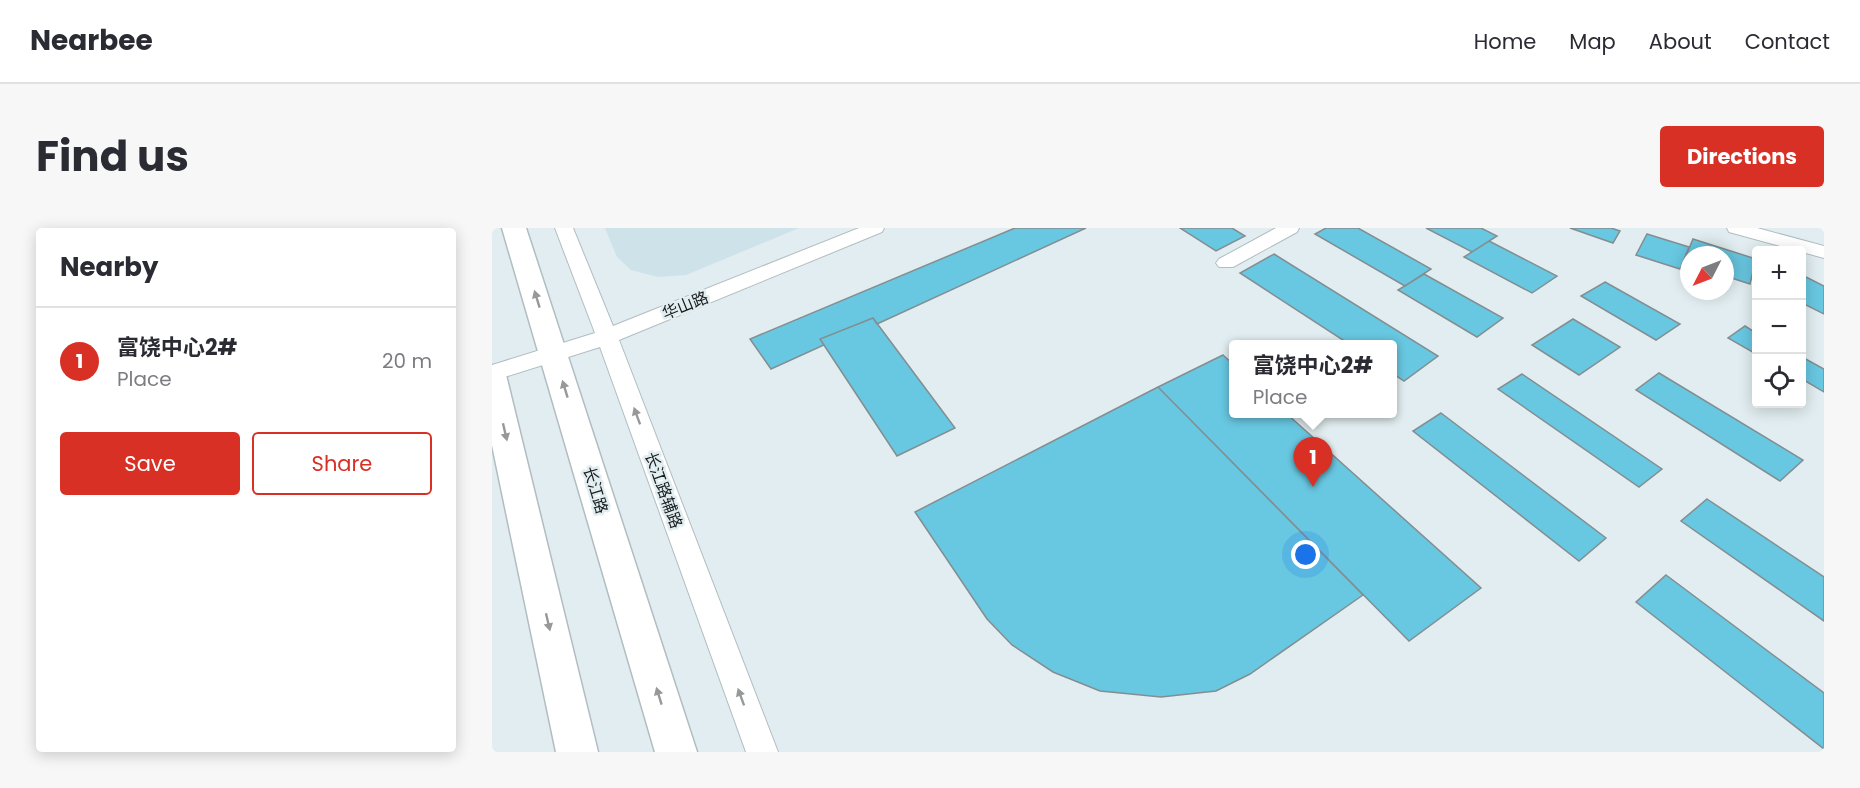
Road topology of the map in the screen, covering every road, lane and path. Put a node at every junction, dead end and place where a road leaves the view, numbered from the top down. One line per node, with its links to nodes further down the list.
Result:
1 (514, 228): 9 (main road, 长江路, one-way to 1)
2 (564, 228): 8 (street, 长江路辅路)
3 (875, 228): 8 (street, 华山路)
4 (1290, 228): 7 (street)
5 (1736, 228): 6 (street)
6 (1824, 252)
7 (1226, 263)
8 (607, 337): 9 (street, 华山路); 13 (street, 长江路辅路, one-way to 8)
9 (554, 355): 10 (street, 华山路); 12 (main road, 长江路, one-way to 9)
10 (492, 374): 11 (main road, one-way to 11)
11 (577, 752)
12 (676, 752)
13 (762, 752)

